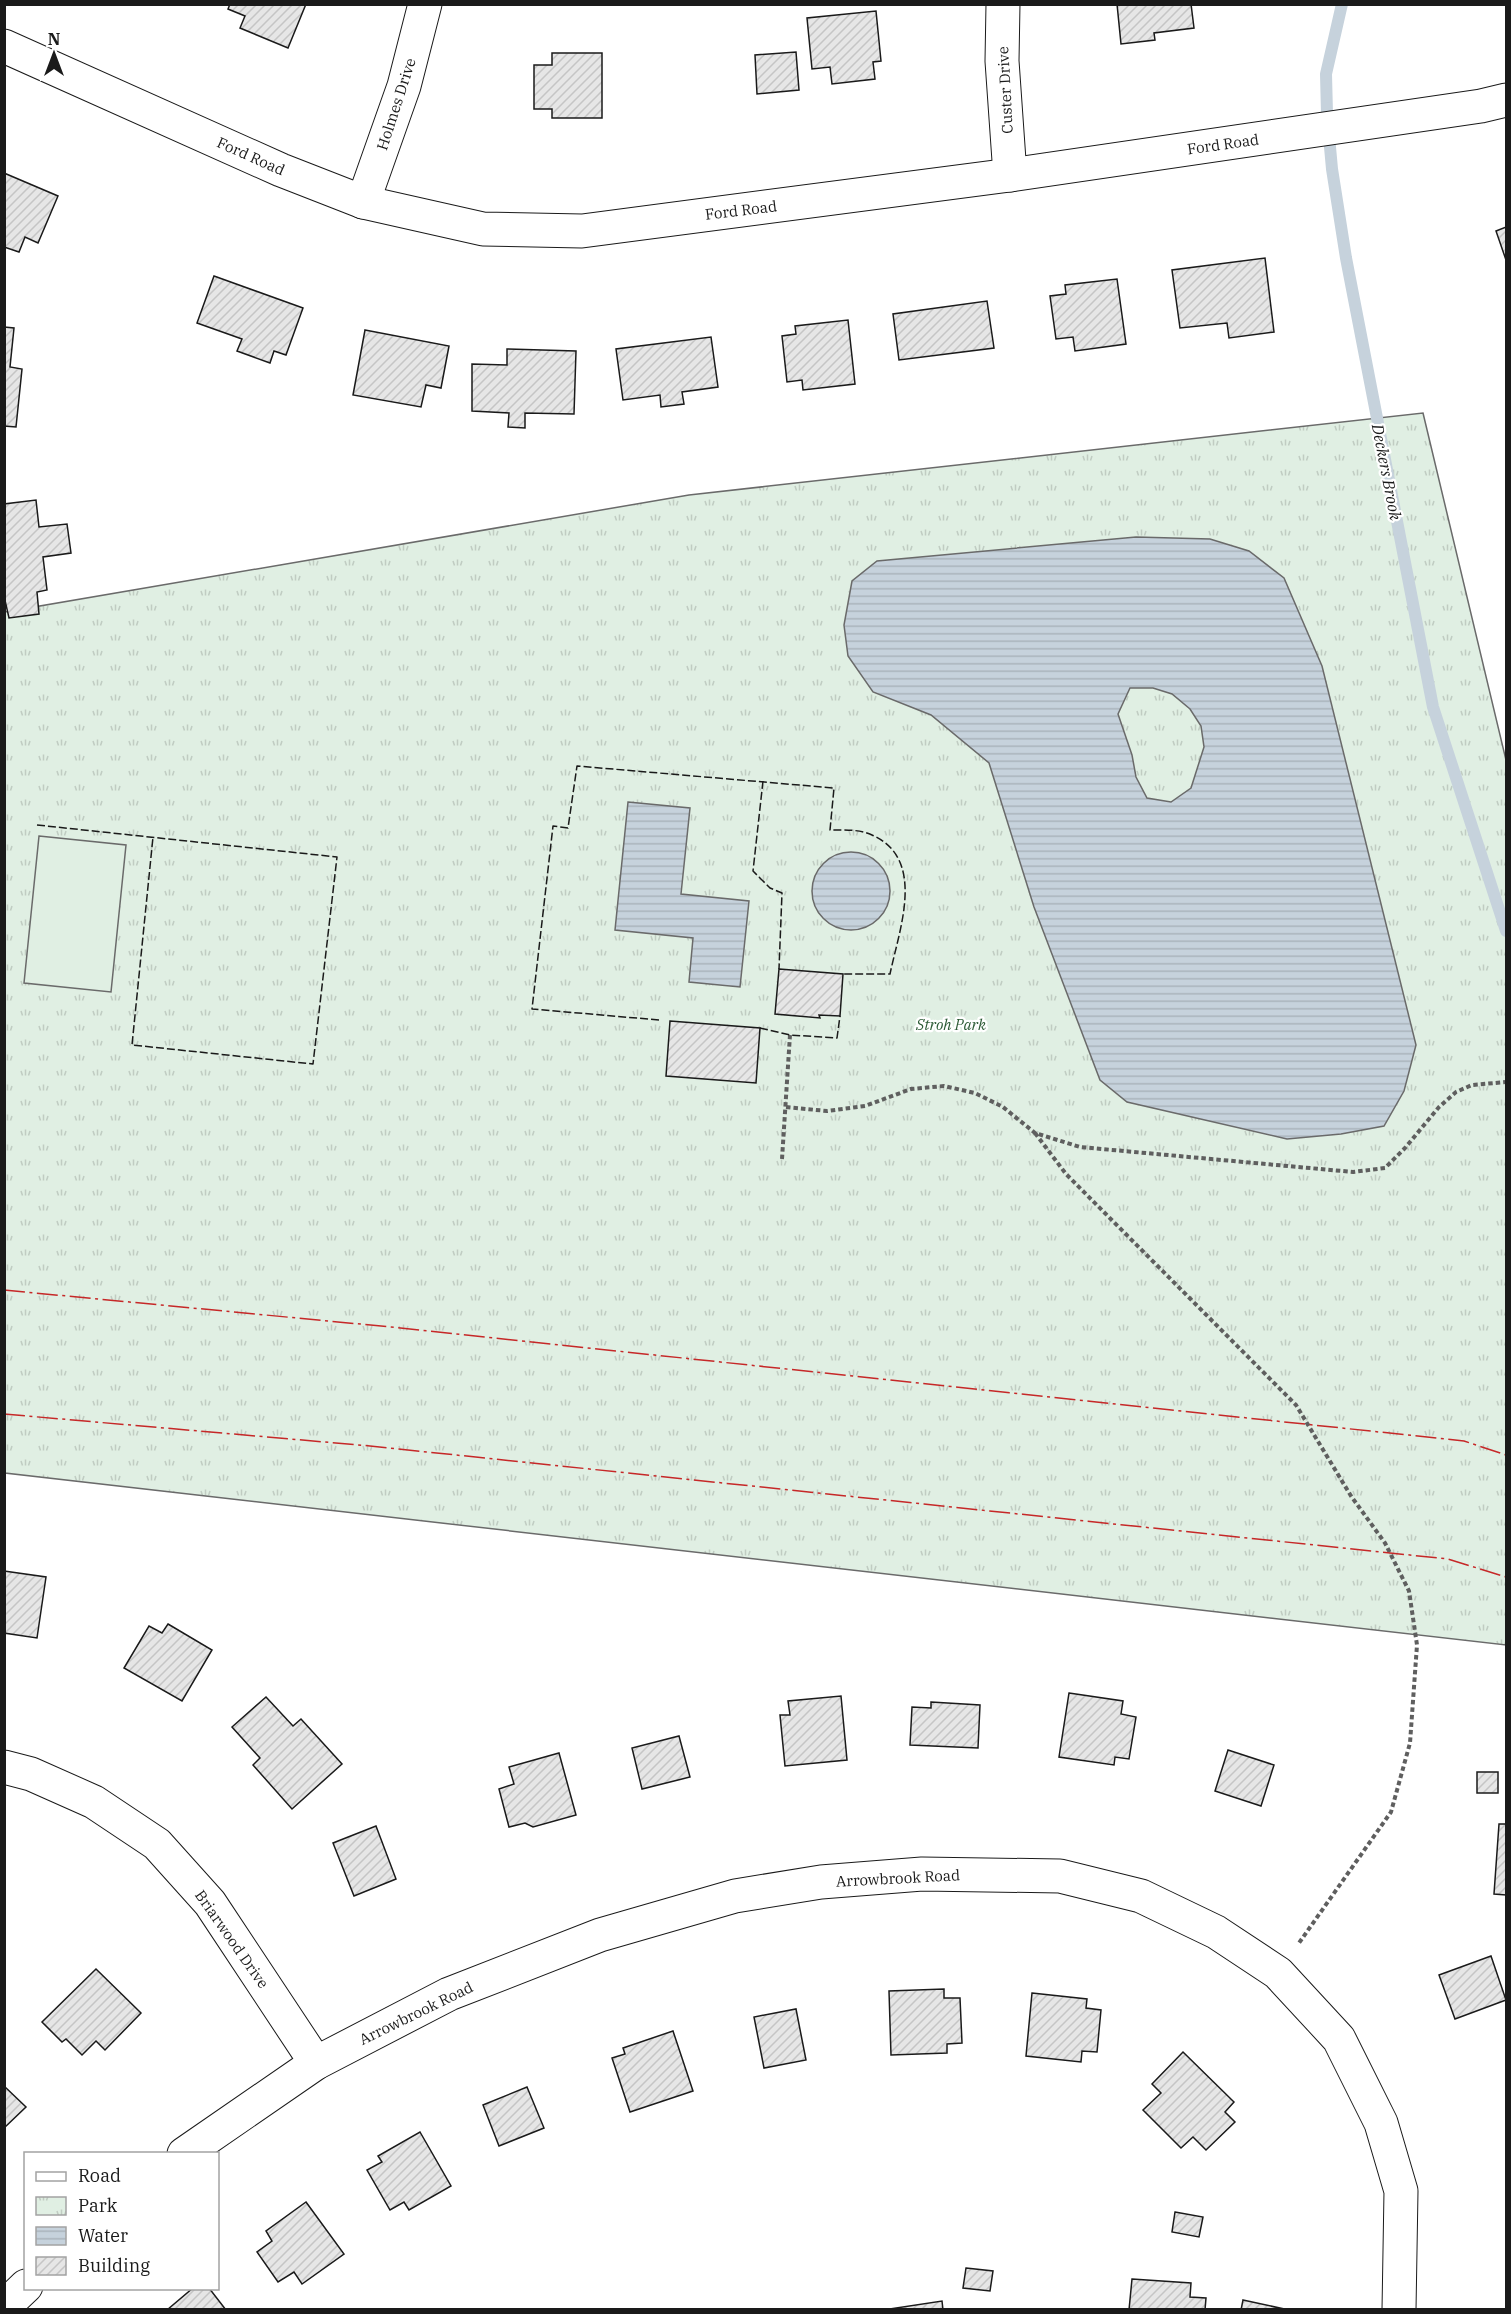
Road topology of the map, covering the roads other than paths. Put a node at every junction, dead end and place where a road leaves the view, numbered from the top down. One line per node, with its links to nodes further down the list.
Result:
1 (424, 4): 6 (street, Holmes Drive)
2 (1003, 4): 5 (street, Custer Drive)
3 (4, 46): 6 (street, Ford Road)
4 (1506, 100): 5 (street, Ford Road)
5 (1010, 175): 6 (street, Ford Road)
6 (363, 202)
7 (4, 1767): 8 (street, Briarwood Drive)
8 (316, 2063): 9 (street, Arrowbrook Road); 12 (street, Arrowbrook Road)
9 (187, 2152)
10 (24, 2288): 11 (street)
11 (4, 2307)
12 (1399, 2310)

